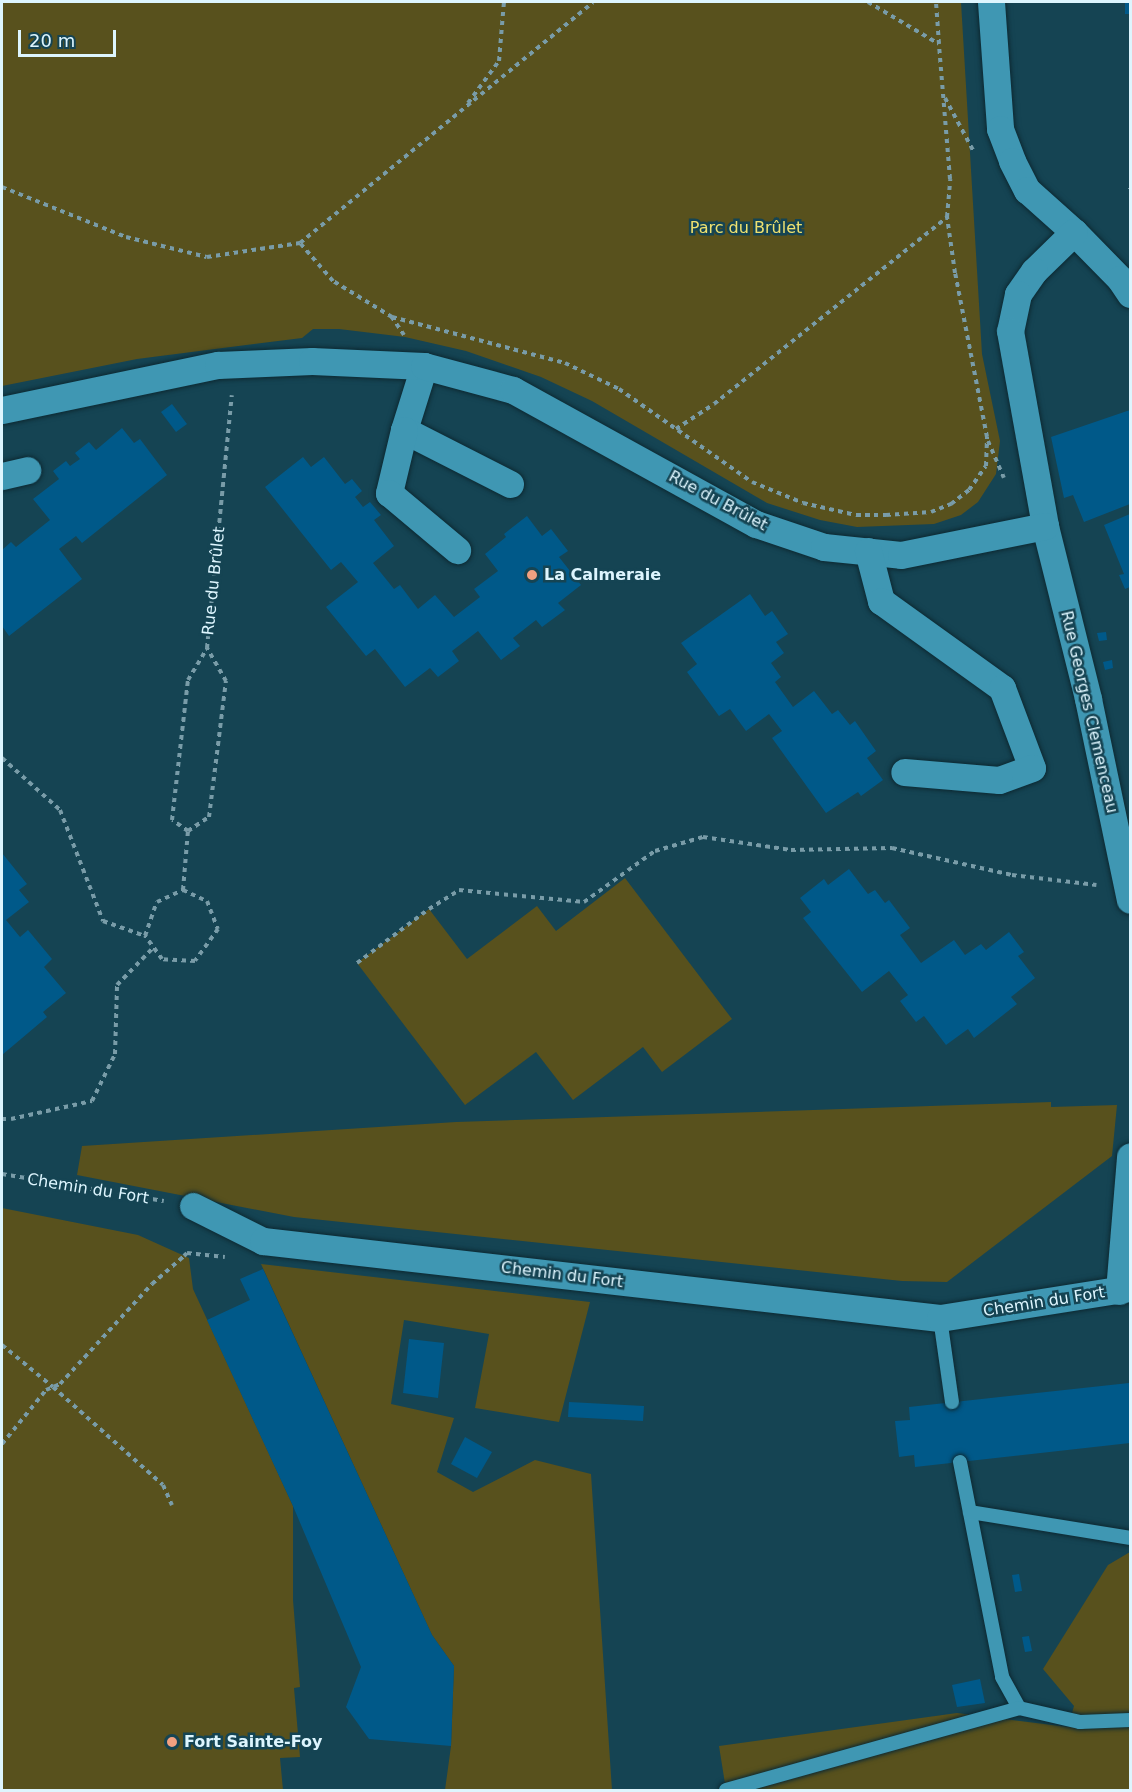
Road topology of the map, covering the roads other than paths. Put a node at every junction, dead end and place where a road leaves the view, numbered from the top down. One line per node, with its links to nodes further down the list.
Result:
1 (991, 2): 2 (street)
2 (1074, 232): 3 (street); 8 (street)
3 (1131, 294)
4 (424, 366): 5 (street, Rue du Brûlet); 6 (street); 10 (street, Rue du Brûlet)
5 (2, 410)
6 (404, 430): 7 (street); 9 (street)
7 (510, 484)
8 (1045, 526): 10 (street, Rue du Brûlet); 12 (street, Rue Georges Clemenceau)
9 (457, 550)
10 (868, 552): 11 (street)
11 (904, 772)
12 (1129, 895)
13 (1131, 1156): 15 (street)
14 (193, 1206): 16 (street, Chemin du Fort)
15 (1125, 1289): 16 (street, Chemin du Fort)
16 (940, 1318): 17 (lane)
17 (952, 1402)
18 (960, 1462): 19 (lane)
19 (970, 1512): 20 (lane); 21 (lane)
20 (1131, 1538)
21 (1019, 1708): 22 (lane); 23 (lane)
22 (1131, 1719)
23 (726, 1791)

